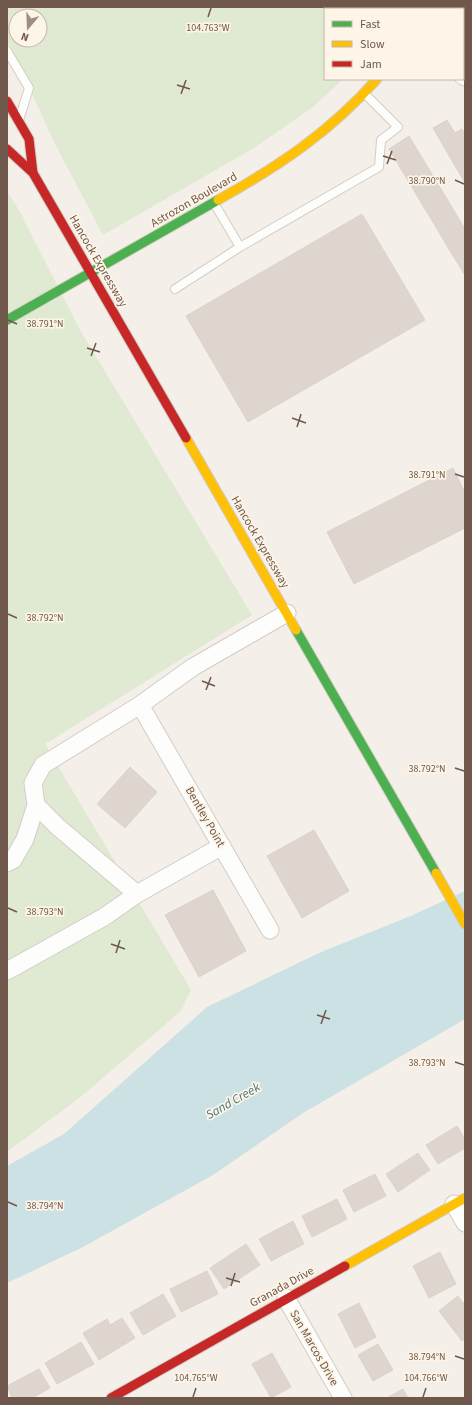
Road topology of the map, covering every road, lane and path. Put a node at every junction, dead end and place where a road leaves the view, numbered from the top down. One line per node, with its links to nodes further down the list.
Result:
1 (7, 51): 5 (lane)
2 (376, 80): 3 (main road, Astrozon Boulevard)
3 (365, 94): 8 (main road, Astrozon Boulevard); 9 (lane)
4 (7, 101): 5 (main road, Hancock Expressway)
5 (19, 121): 7 (main road, Hancock Expressway)
6 (7, 149): 7 (main road, Hancock Expressway)
7 (33, 173): 10 (main road, Hancock Expressway)
8 (214, 203): 9 (lane); 10 (main road, Astrozon Boulevard)
9 (240, 247): 11 (lane)
10 (91, 273): 12 (main road, Astrozon Boulevard); 13 (main road, Hancock Expressway)
11 (175, 289)
12 (7, 320)
13 (287, 613): 14 (street); 19 (main road, Hancock Expressway)
14 (140, 705): 15 (street); 16 (street, Bentley Point)
15 (36, 805): 17 (street); 18 (street)
16 (222, 846): 18 (street); 20 (street, Bentley Point)
17 (7, 863)
18 (137, 894): 21 (street)
19 (465, 924)
20 (270, 930)
21 (7, 972)
22 (459, 1201): 23 (street); 24 (main road, Granada Drive)
23 (465, 1223)
24 (286, 1298): 25 (main road, Granada Drive); 26 (street, San Marcos Drive)
25 (118, 1396)
26 (343, 1398)

